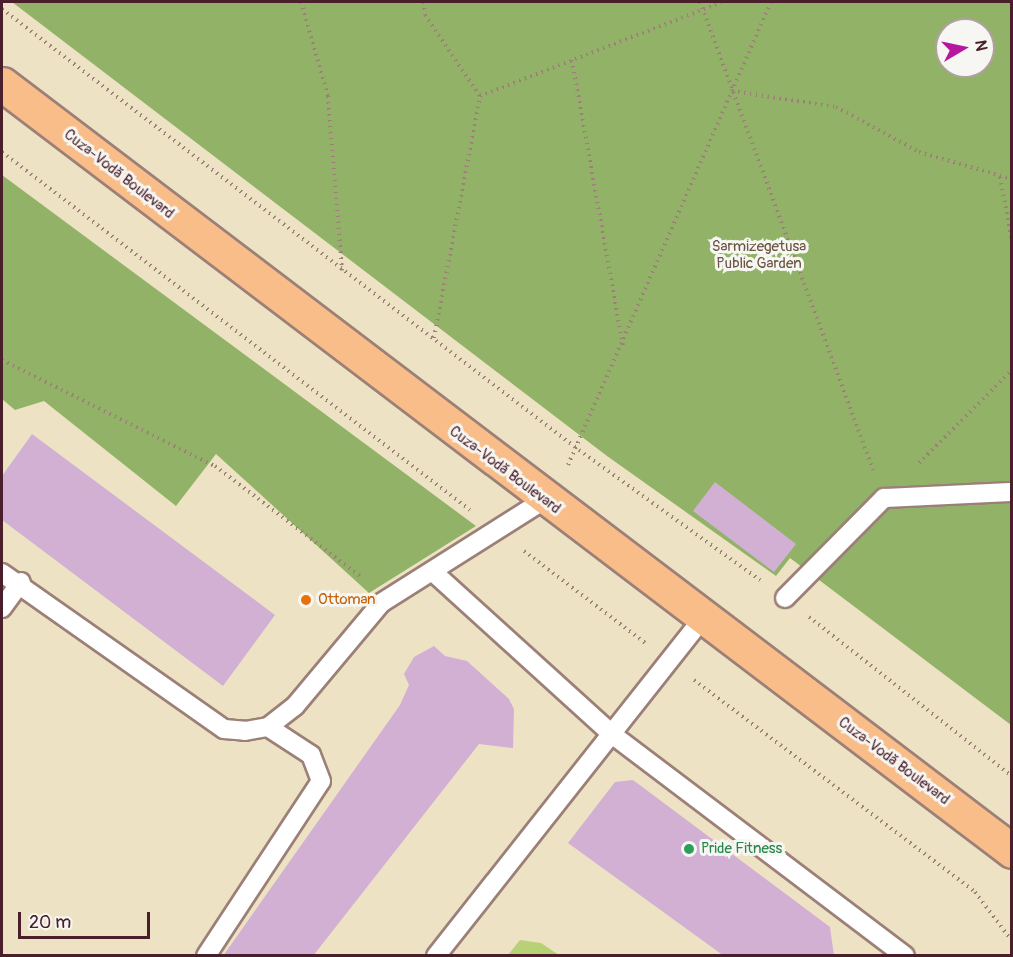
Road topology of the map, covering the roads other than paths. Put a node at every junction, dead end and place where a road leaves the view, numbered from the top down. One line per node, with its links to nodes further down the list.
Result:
1 (2, 84): 3 (main road, Cuza-Vodă Boulevard)
2 (1011, 492): 7 (lane)
3 (544, 500): 4 (lane); 9 (main road, Cuza-Vodă Boulevard)
4 (433, 572): 10 (lane); 11 (lane)
5 (2, 573): 6 (lane)
6 (21, 582): 8 (lane); 10 (lane)
7 (785, 598)
8 (2, 608)
9 (704, 616): 11 (lane); 12 (main road, Cuza-Vodă Boulevard)
10 (268, 727): 13 (lane)
11 (613, 735): 14 (lane); 15 (lane)
12 (1011, 851)
13 (206, 956)
14 (436, 956)
15 (905, 956)

